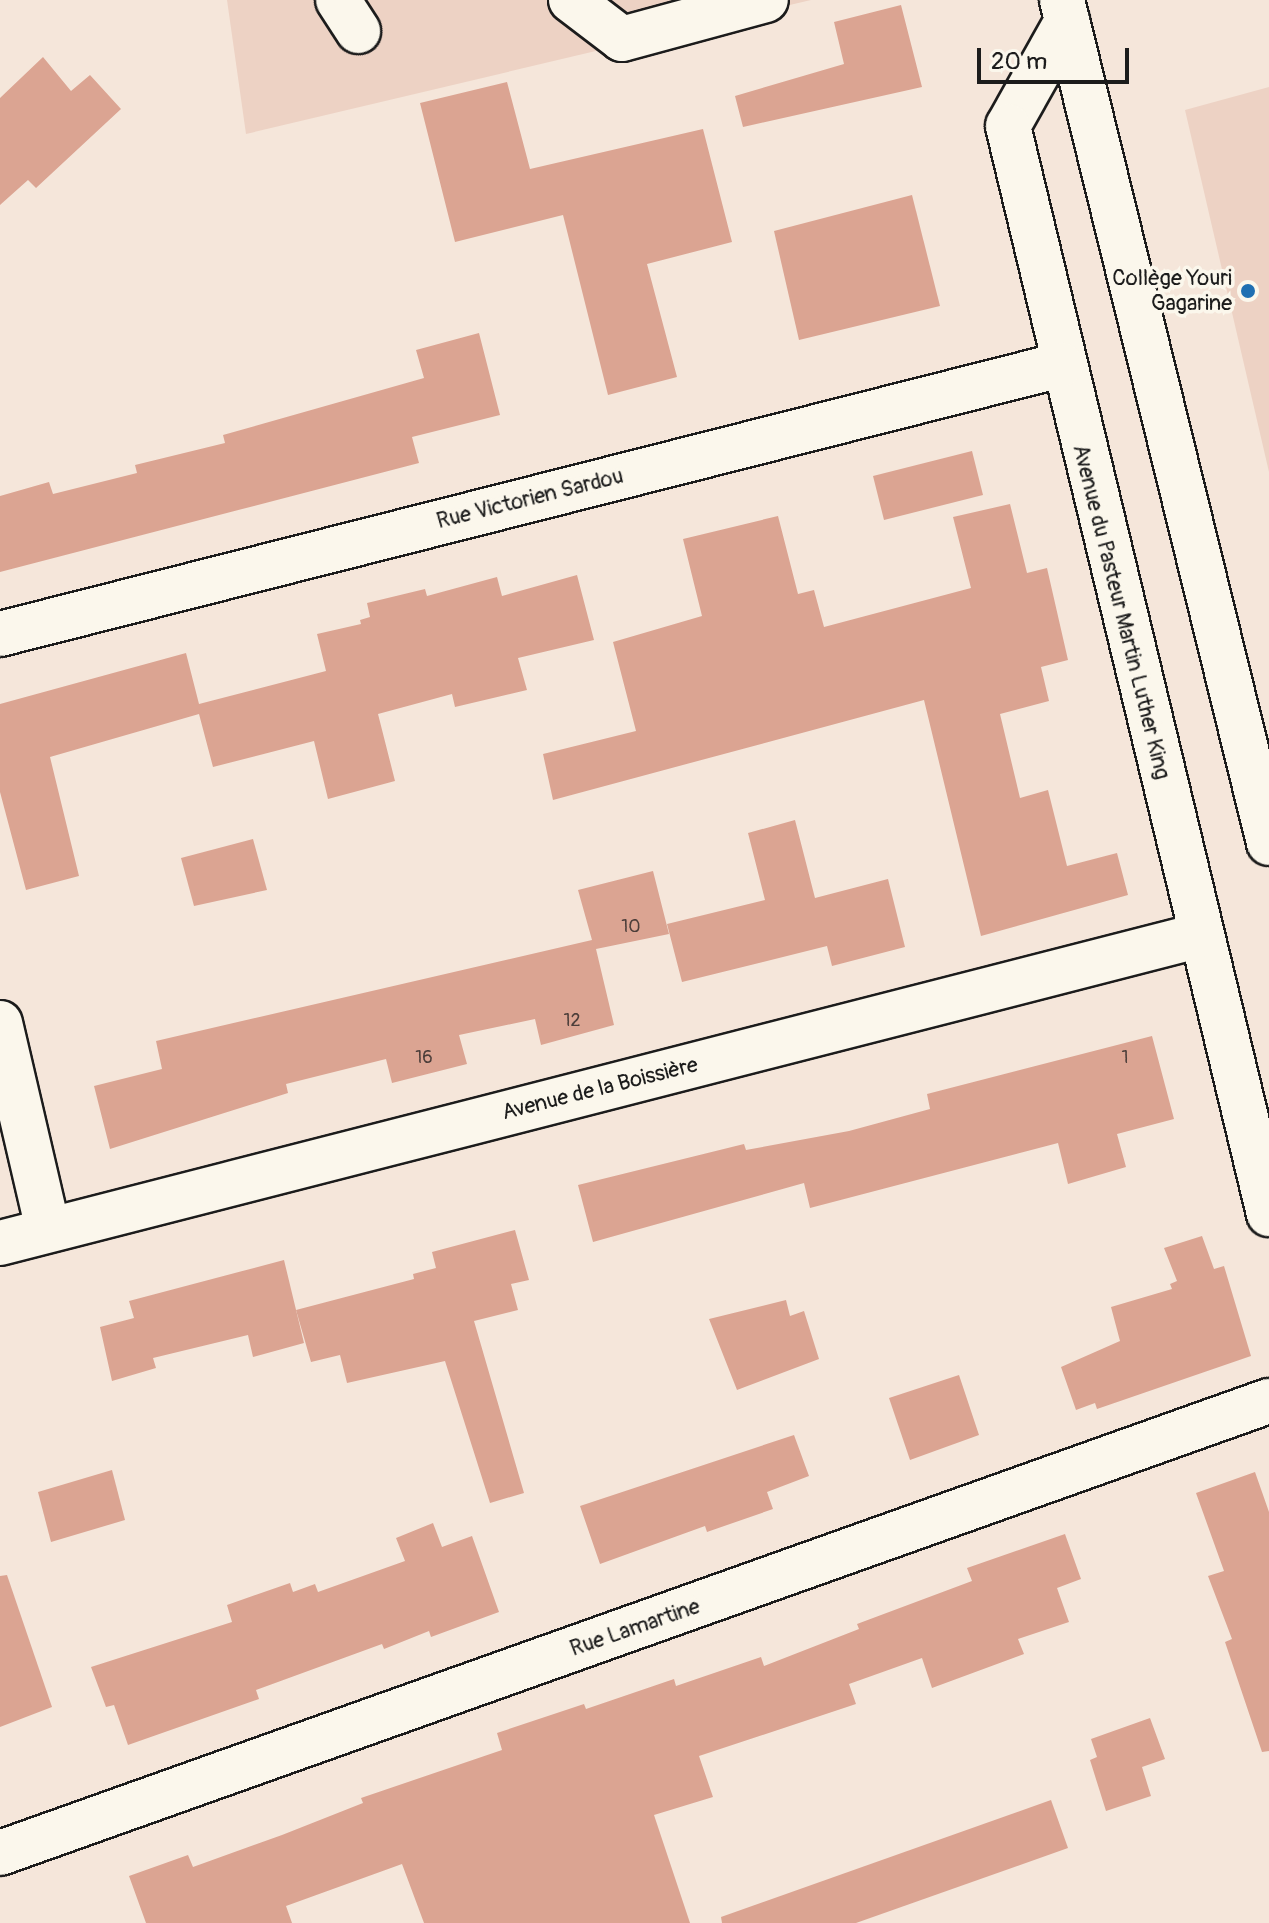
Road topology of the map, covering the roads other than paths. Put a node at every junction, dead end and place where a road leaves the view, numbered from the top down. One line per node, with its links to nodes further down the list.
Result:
1 (571, 0): 2 (street)
2 (766, 0)
3 (1065, 11): 4 (street, Avenue du Pasteur Martin Luther King); 6 (street, Avenue du Pasteur Martin Luther King)
4 (1061, 365): 5 (street, Rue Victorien Sardou); 7 (street, Avenue du Pasteur Martin Luther King)
5 (0, 634)
6 (1269, 843)
7 (1201, 935): 9 (street, Avenue du Pasteur Martin Luther King); 10 (street, Avenue de la Boissière)
8 (0, 1023): 10 (street)
9 (1269, 1214)
10 (48, 1230): 11 (street, Avenue de la Boissière)
11 (0, 1243)
12 (1269, 1401): 13 (street, Rue Lamartine)
13 (0, 1853)

